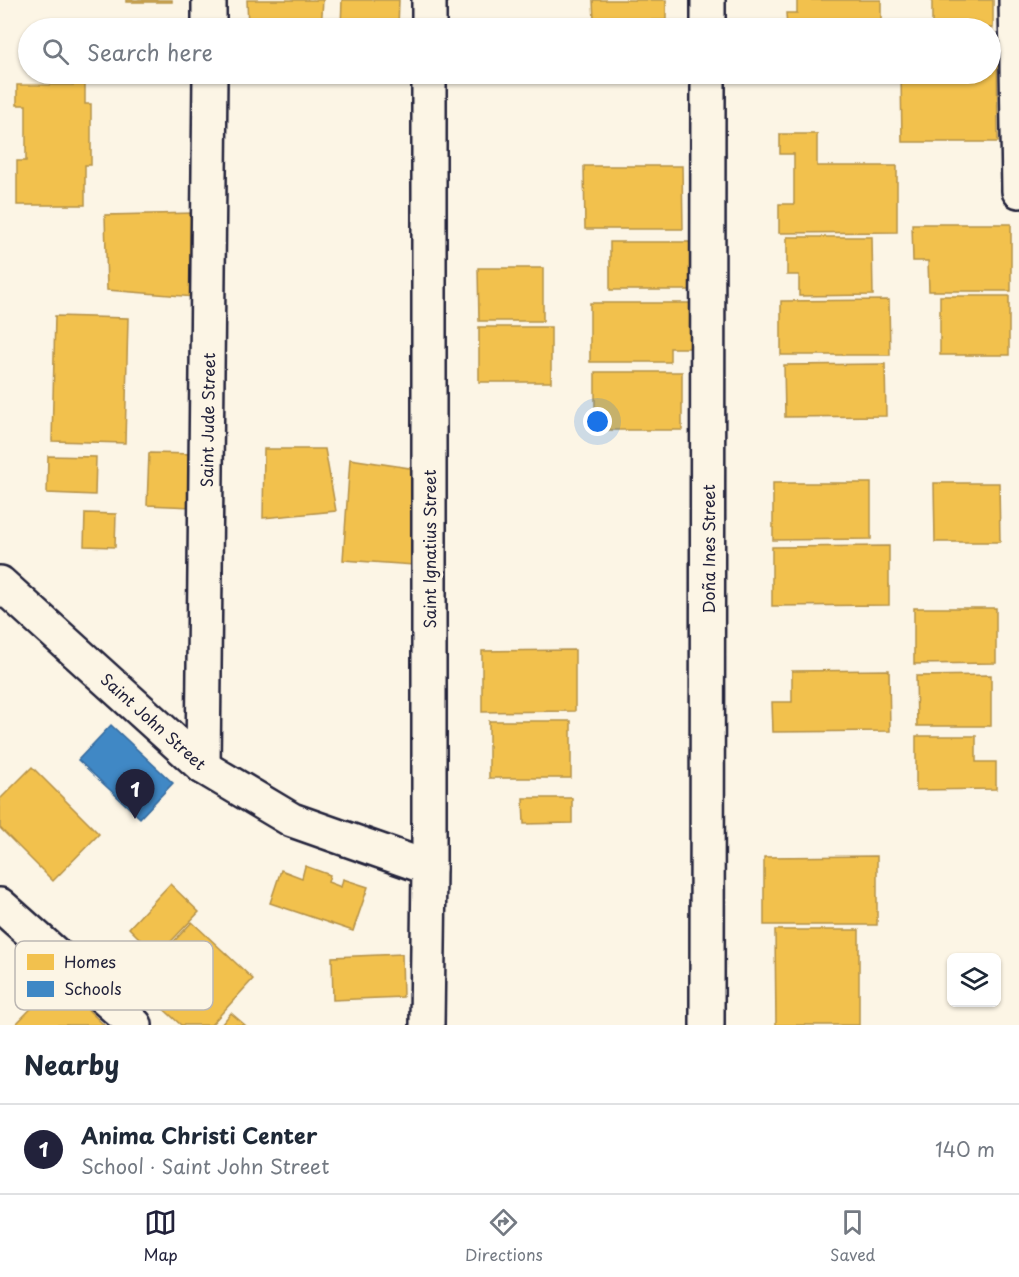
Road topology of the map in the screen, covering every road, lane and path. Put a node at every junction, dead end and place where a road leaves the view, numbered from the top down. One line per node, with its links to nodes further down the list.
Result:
1 (209, 0): 5 (street)
2 (429, 0): 6 (street)
3 (708, 0): 7 (street)
4 (1016, 0): 8 (street)
5 (209, 18)
6 (429, 18)
7 (708, 18)
8 (1018, 55): 12 (street)
9 (210, 84): 14 (street, Saint Jude Street)
10 (429, 84): 15 (street, Saint Ignatius Street)
11 (708, 84): 21 (street, Doña Ines Street)
12 (1019, 191)
13 (0, 583): 14 (street, Saint John Street)
14 (203, 767): 15 (street, Saint John Street)
15 (429, 868): 20 (street, Saint Ignatius Street)
16 (0, 905): 17 (street)
17 (40, 941)
18 (118, 1010): 19 (street)
19 (135, 1025)
20 (427, 1025)
21 (708, 1025)

